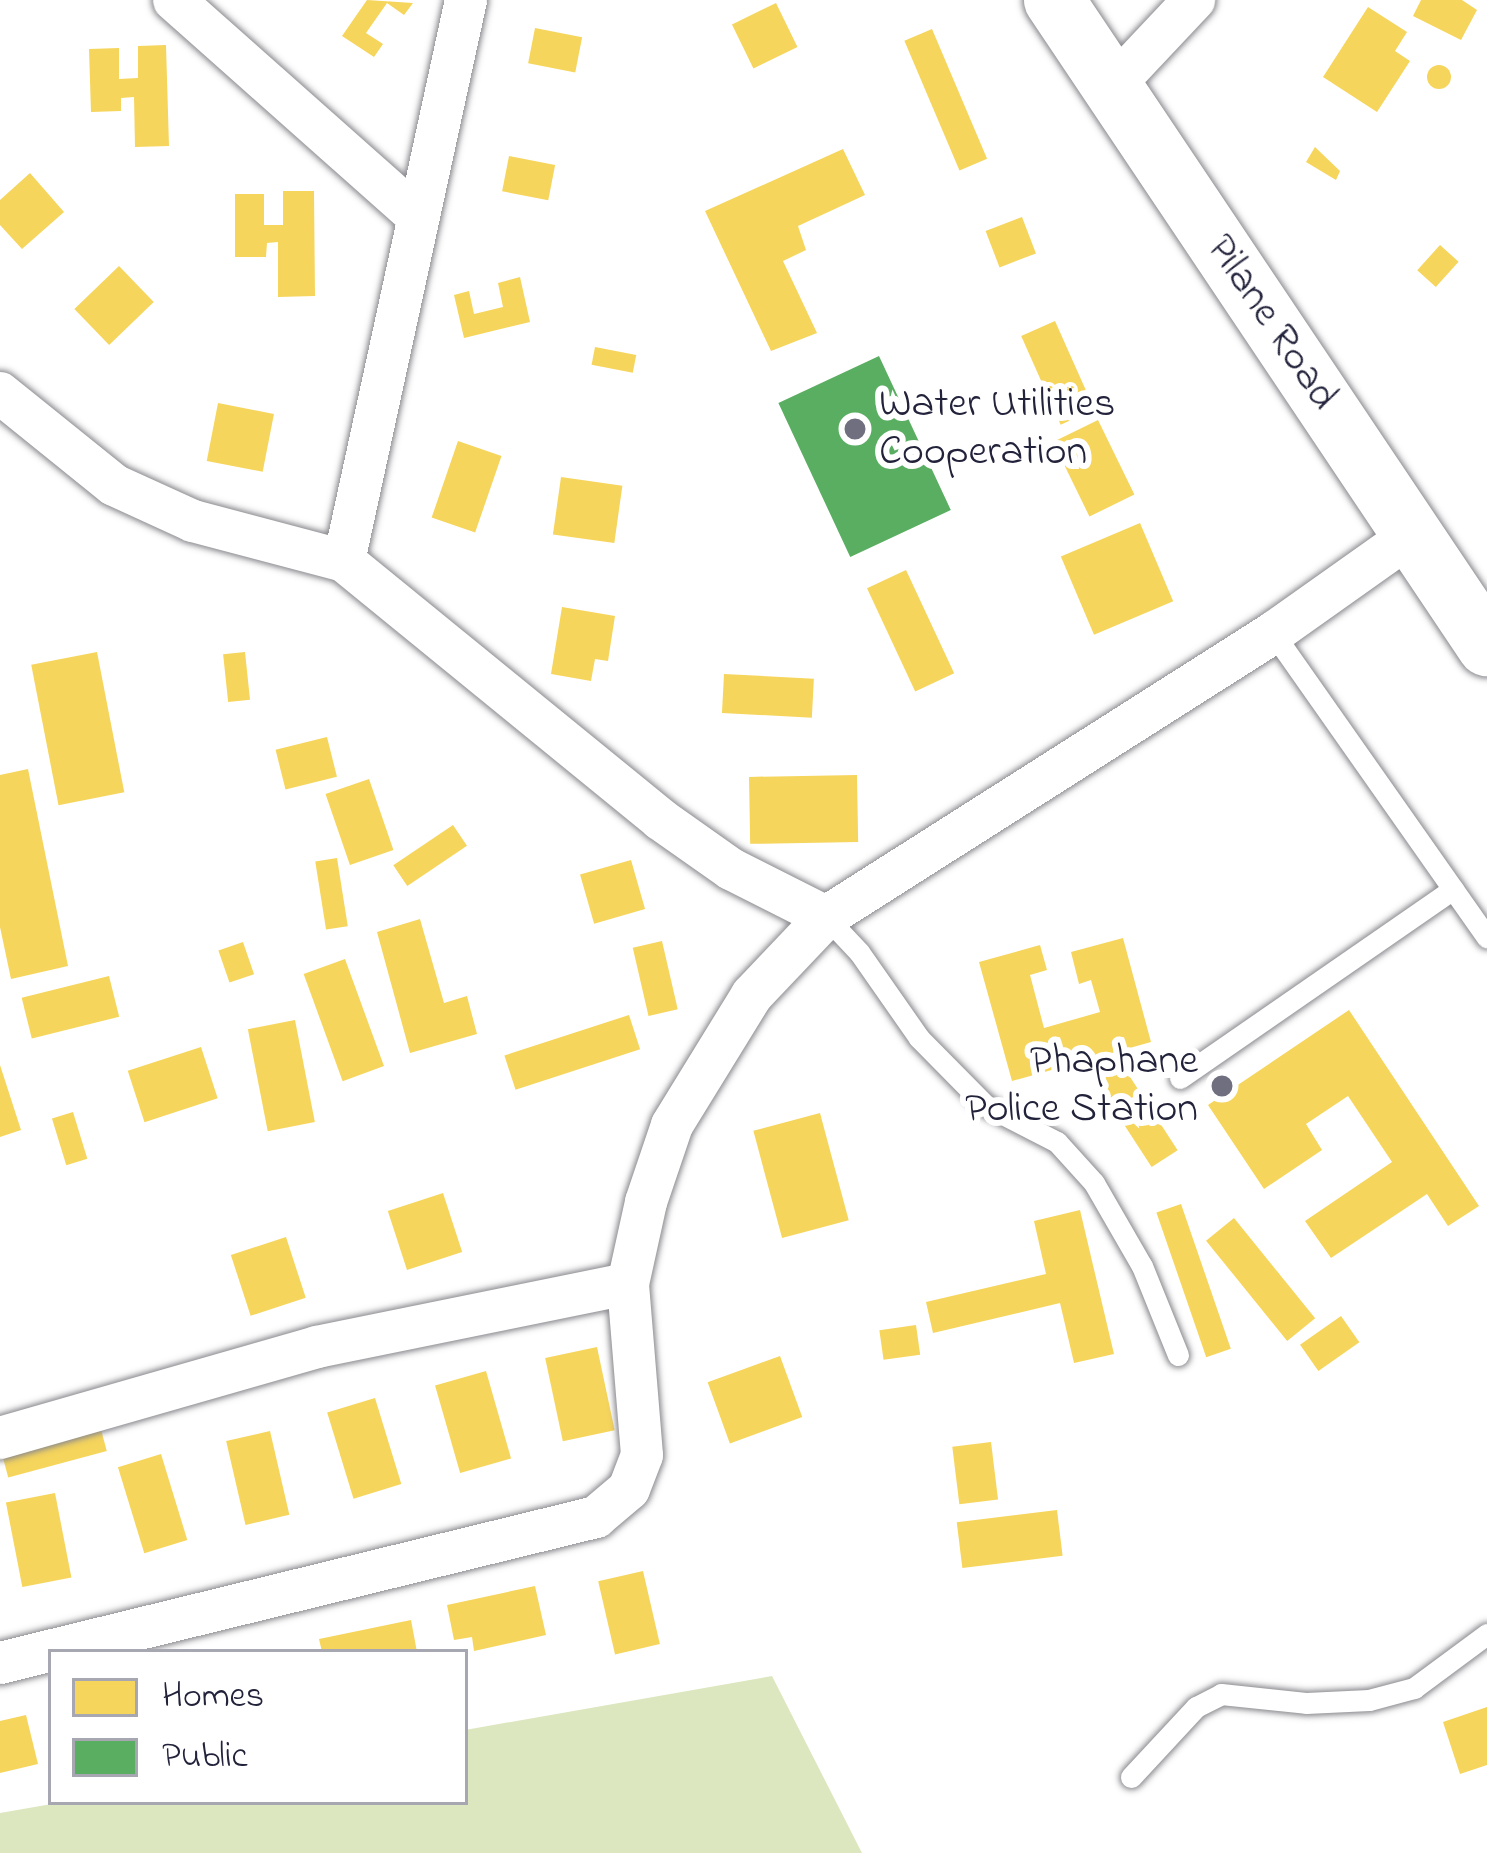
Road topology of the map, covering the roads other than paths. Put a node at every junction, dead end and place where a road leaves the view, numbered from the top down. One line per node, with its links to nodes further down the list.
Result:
1 (174, 0): 6 (street)
2 (466, 0): 6 (street)
3 (1054, 0): 5 (main road, Pilane Road)
4 (1194, 0): 5 (street)
5 (1112, 87): 8 (main road, Pilane Road)
6 (417, 216): 9 (street)
7 (0, 393): 9 (street)
8 (1413, 534): 10 (street); 11 (main road, Pilane Road)
9 (344, 562): 13 (street)
10 (1273, 634): 12 (lane); 13 (street)
11 (1487, 644)
12 (1453, 889): 14 (lane); 15 (lane)
13 (826, 917): 16 (street); 17 (lane)
14 (1487, 937)
15 (1180, 1078)
16 (628, 1284): 18 (street); 20 (street)
17 (1178, 1355)
18 (0, 1438)
19 (1487, 1634): 23 (lane)
20 (57, 1649)
21 (48, 1651): 22 (street)
22 (0, 1663)
23 (1131, 1777)

